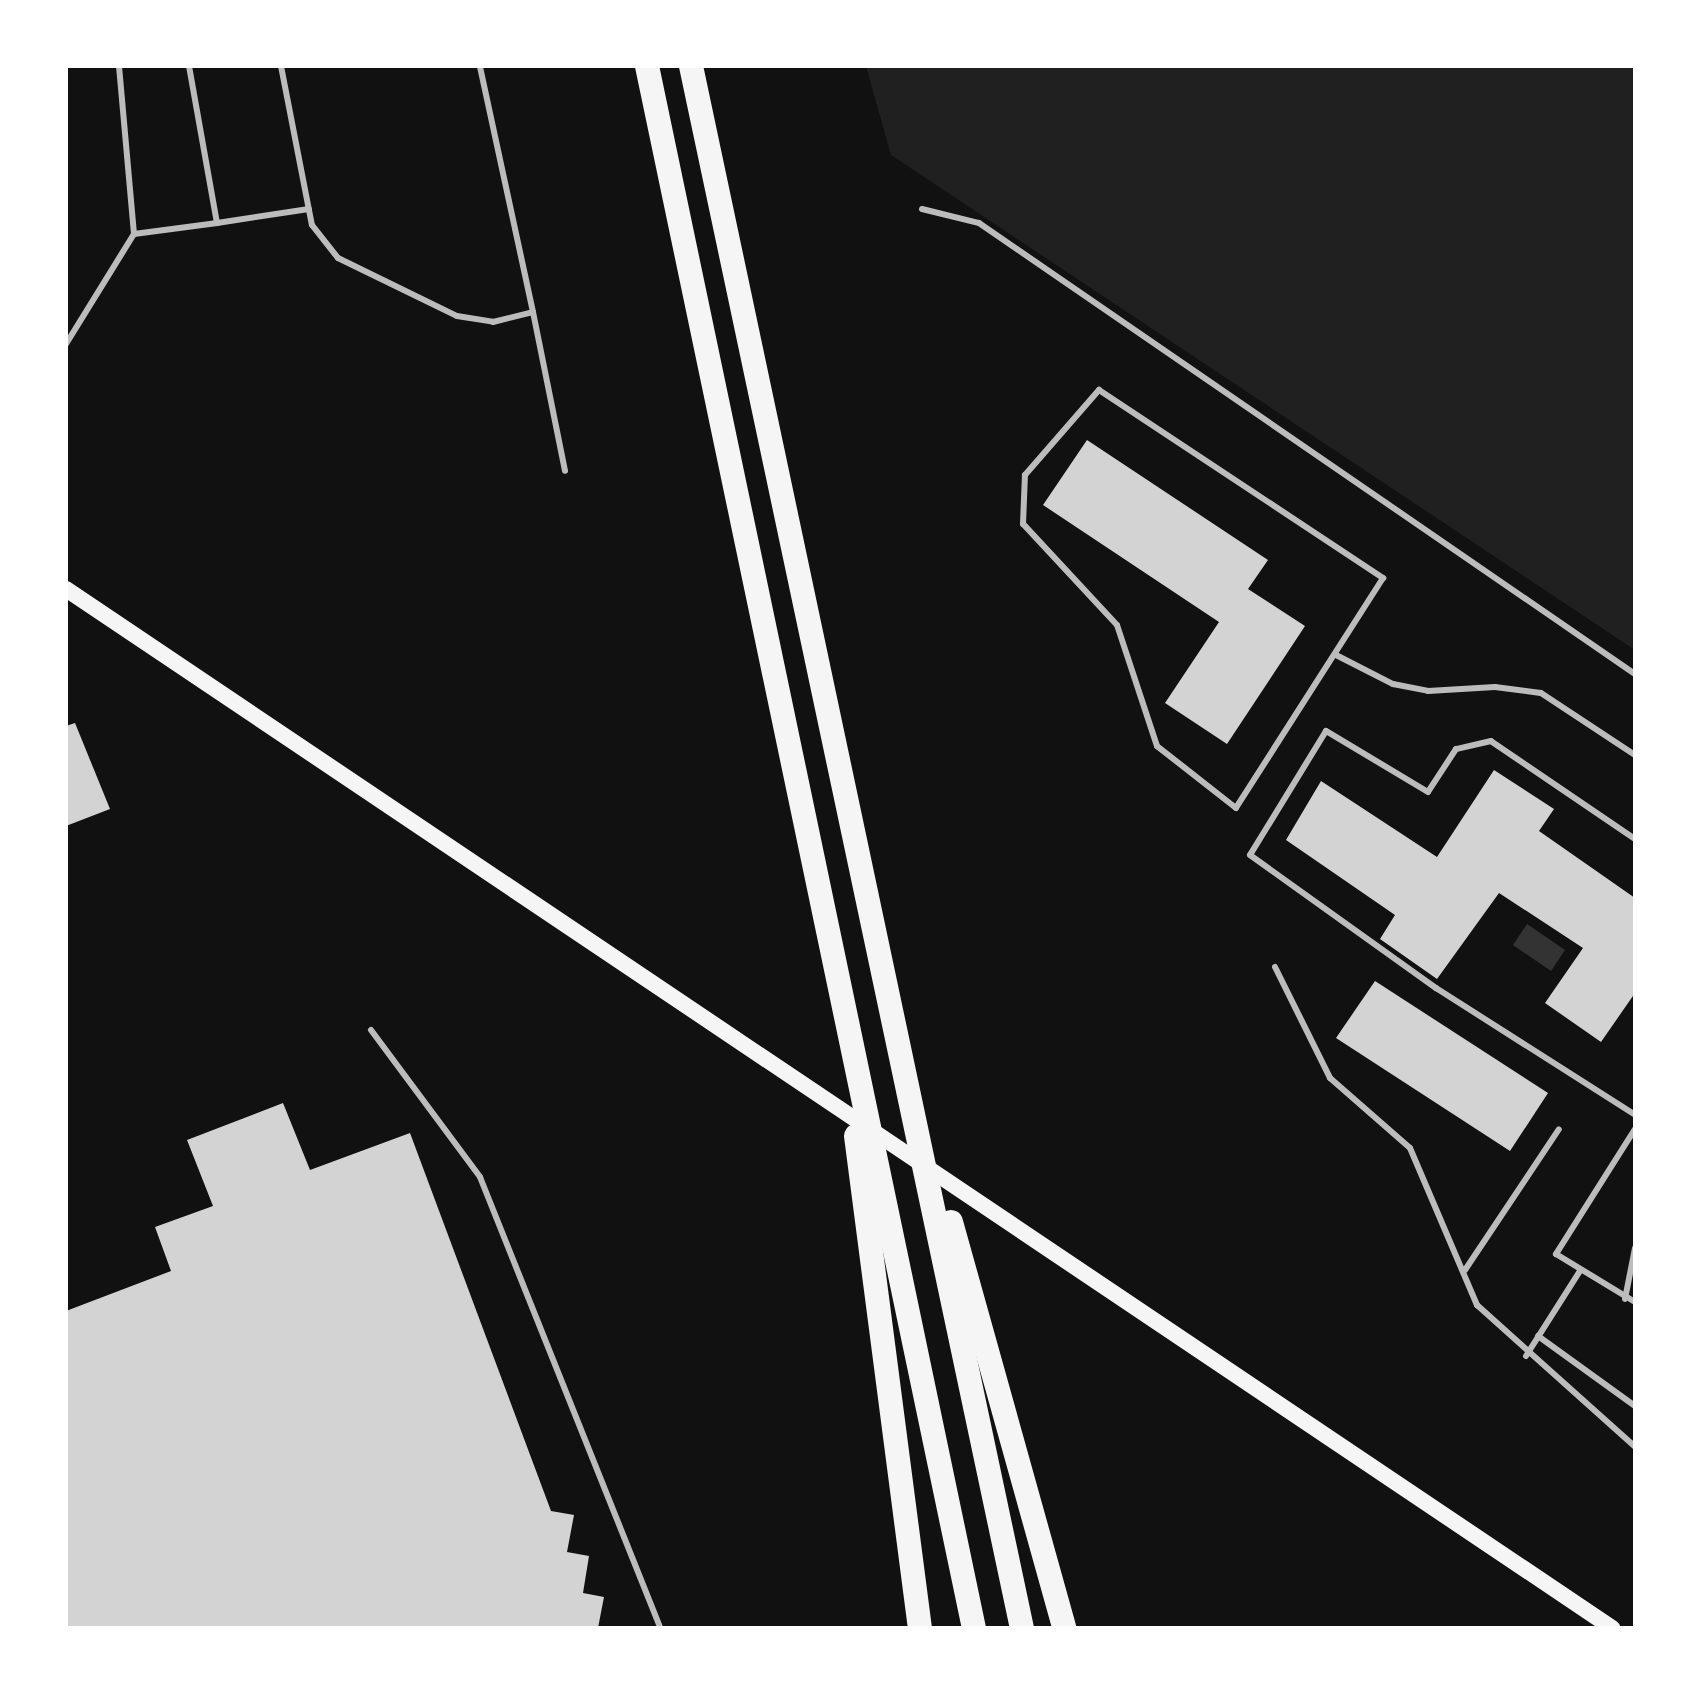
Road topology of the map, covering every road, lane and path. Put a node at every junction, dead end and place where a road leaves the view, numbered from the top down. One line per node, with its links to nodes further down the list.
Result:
1 (119, 66): 10 (lane)
2 (189, 66): 9 (lane)
3 (281, 66): 7 (lane)
4 (480, 66): 11 (lane)
5 (647, 66): 20 (highway)
6 (691, 66): 22 (highway)
7 (309, 209): 9 (lane); 11 (lane)
8 (922, 209): 16 (lane)
9 (217, 223): 10 (lane)
10 (134, 234): 12 (lane)
11 (533, 312): 13 (lane)
12 (66, 344)
13 (565, 471)
14 (66, 589): 40 (main road)
15 (1336, 655): 15 (lane); 17 (lane)
16 (1635, 674)
17 (1635, 755)
18 (1635, 839): 23 (lane)
19 (1275, 967): 27 (lane)
20 (845, 1026): 36 (highway); 37 (highway)
21 (371, 1030): 35 (lane)
22 (905, 1067): 38 (highway); 39 (highway)
23 (1635, 1115)
24 (1559, 1129): 27 (lane)
25 (1635, 1129): 28 (lane)
26 (1635, 1248): 29 (lane)
27 (1465, 1270): 32 (lane)
28 (1580, 1271): 29 (lane); 31 (lane)
29 (1625, 1299): 30 (lane)
30 (1635, 1302)
31 (1538, 1336): 32 (lane); 33 (lane)
32 (1526, 1356): 34 (lane)
33 (1635, 1406)
34 (1635, 1447)
35 (660, 1628)
36 (920, 1628)
37 (974, 1628)
38 (1022, 1628)
39 (1064, 1628)
40 (1612, 1628)

